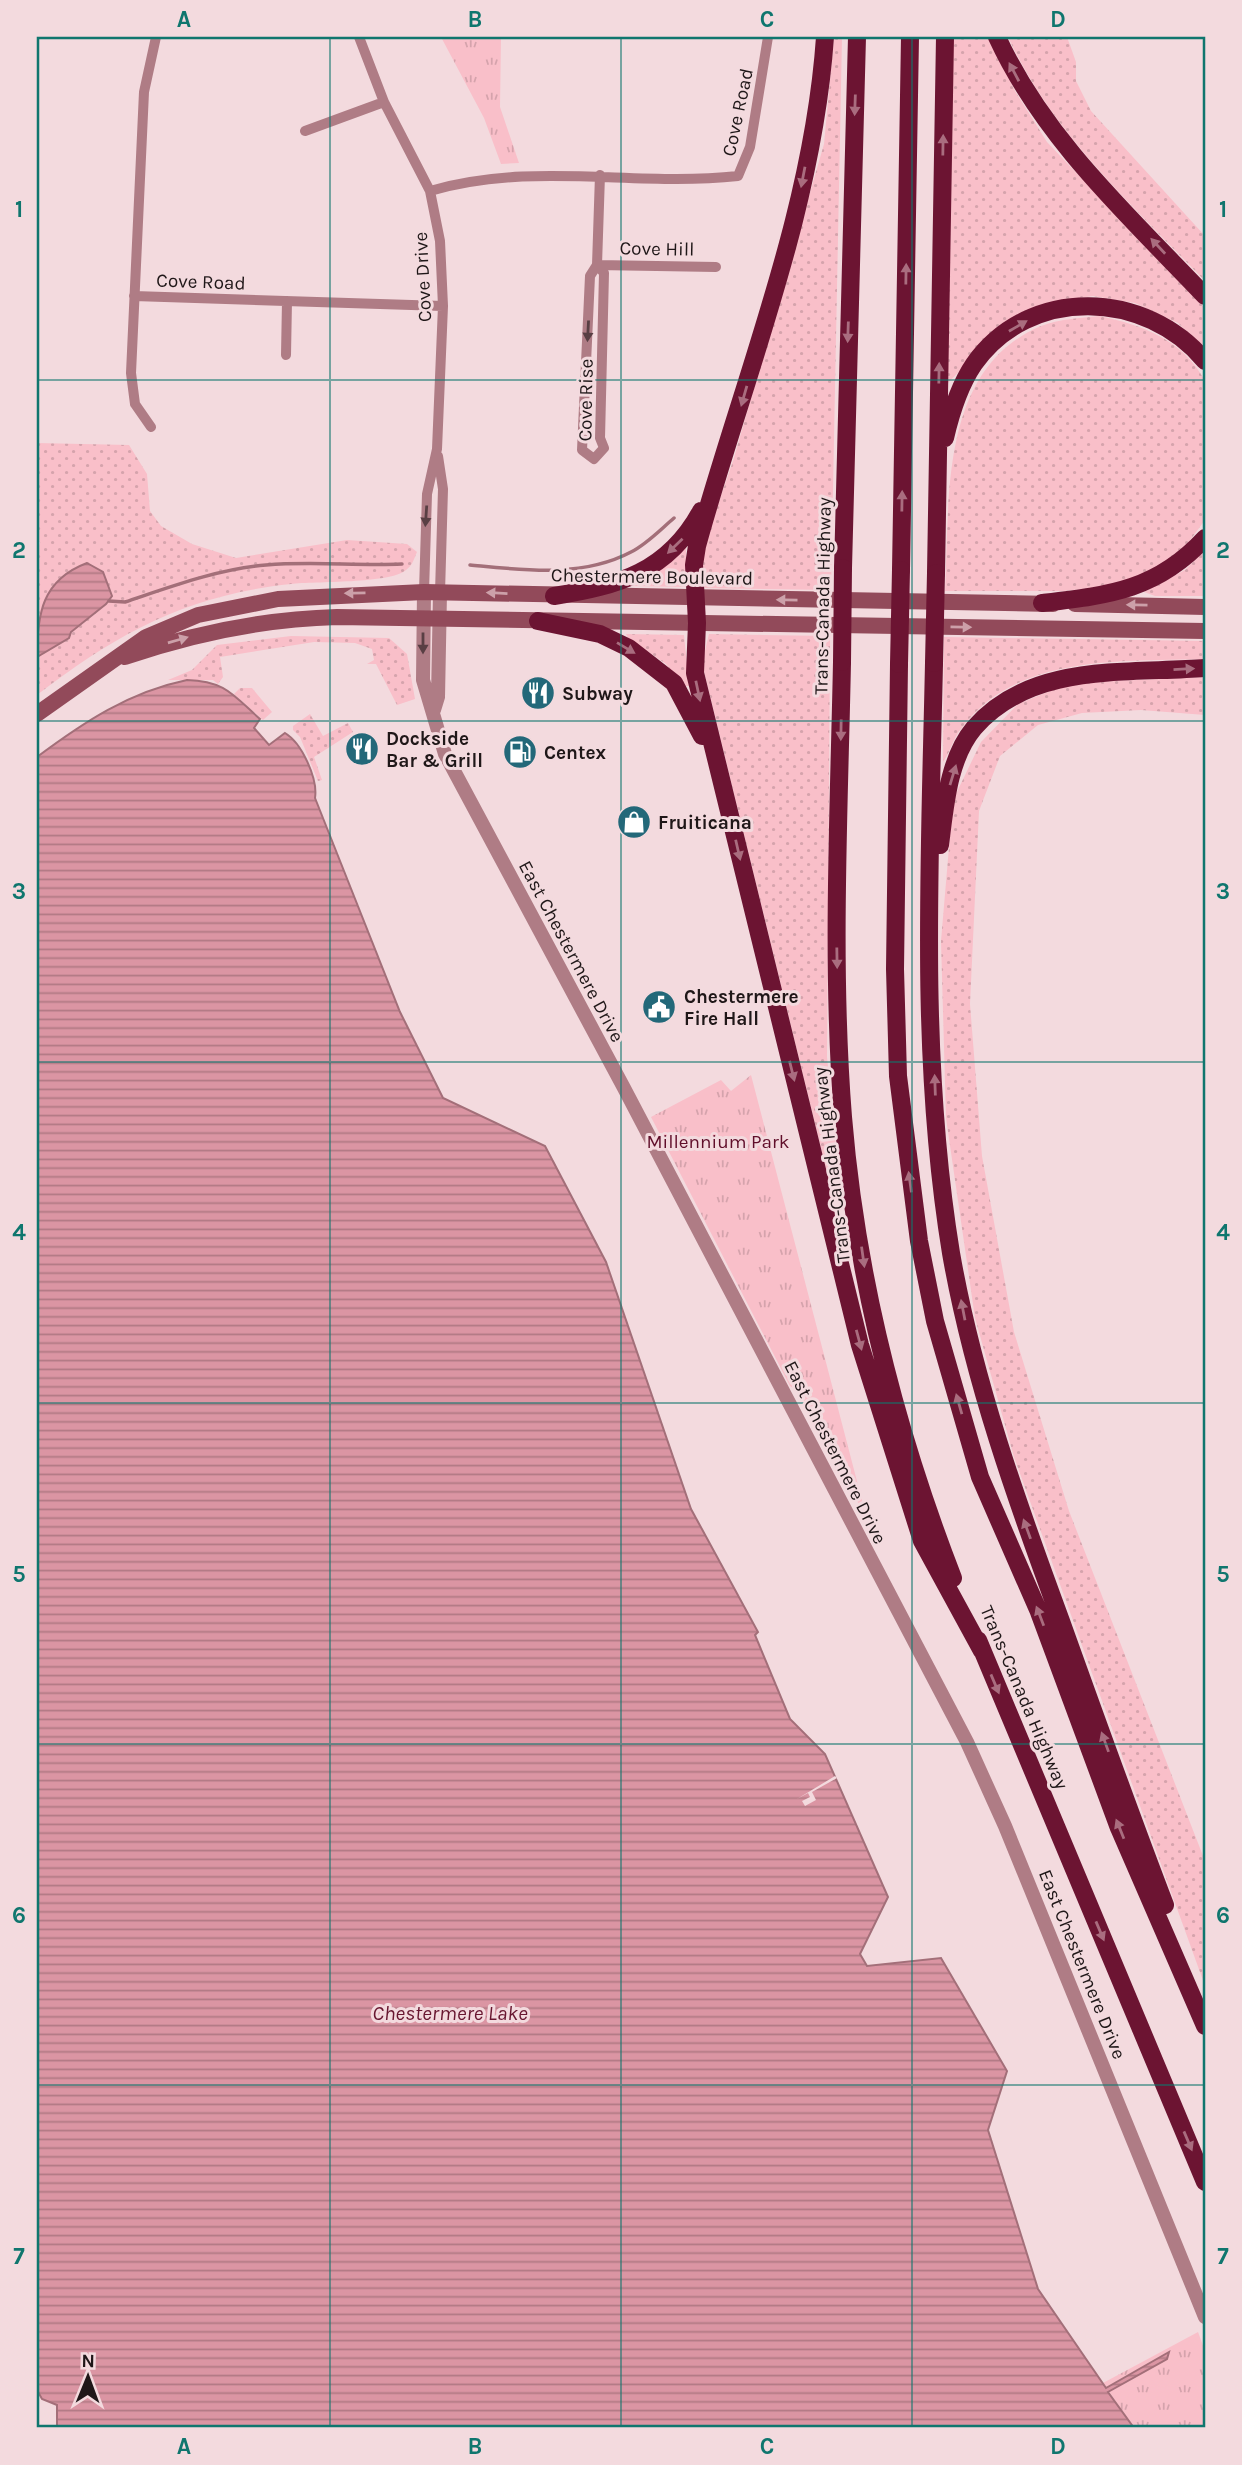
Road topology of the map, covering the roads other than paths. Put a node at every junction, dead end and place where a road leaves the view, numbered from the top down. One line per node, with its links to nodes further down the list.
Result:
1 (156, 37): 15 (street, Cove Road)
2 (359, 37): 9 (street, Cove Drive)
3 (768, 37): 11 (street, Cove Road)
4 (825, 37): 23 (highway, one-way to 23)
5 (857, 37): 42 (highway, Trans-Canada Highway, one-way to 42, bridge)
6 (910, 37): 44 (highway, Trans-Canada Highway, one-way to 6, bridge)
7 (945, 37): 24 (highway, one-way to 7)
8 (997, 37): 16 (highway, one-way to 8)
9 (384, 102): 10 (street); 12 (street, Cove Drive)
10 (305, 131)
11 (600, 175): 12 (street, Cove Road); 13 (street, Cove Rise)
12 (430, 191): 18 (street, Cove Drive)
13 (597, 265): 13 (street, Cove Rise, one-way to 13); 14 (street, Cove Hill)
14 (716, 267)
15 (134, 296): 17 (street, Cove Road); 21 (street)
16 (1205, 296)
17 (287, 301): 18 (street, Cove Road); 19 (street)
18 (443, 306): 22 (street, Cove Drive)
19 (286, 355)
20 (1205, 361): 24 (highway, one-way to 20)
21 (151, 427)
22 (437, 449): 26 (street, Cove Drive, one-way to 26); 26 (street, Cove Drive)
23 (713, 490): 27 (highway, one-way to 27); 28 (highway)
24 (937, 490): 41 (highway, bridge)
25 (1205, 538): 29 (highway)
26 (432, 592): 27 (main road, Chestermere Boulevard, one-way to 26); 31 (street, East Chestermere Drive); 37 (main road, Chestermere Boulevard, one-way to 37)
27 (554, 596): 28 (main road, Chestermere Boulevard)
28 (695, 598): 29 (main road, Chestermere Boulevard, one-way to 28); 34 (highway)
29 (1042, 603): 30 (main road, Chestermere Boulevard, one-way to 29)
30 (1205, 607)
31 (431, 618): 32 (main road, Chestermere Boulevard); 37 (main road, Chestermere Boulevard, one-way to 31); 46 (street, East Chestermere Drive)
32 (538, 621): 34 (main road, Chestermere Boulevard); 40 (highway, one-way to 40)
33 (1205, 621): 35 (main road)
34 (697, 623): 35 (main road, Chestermere Boulevard, one-way to 35); 40 (highway, one-way to 40)
35 (994, 628): 36 (main road, Chestermere Boulevard)
36 (1205, 631)
37 (113, 662): 39 (main road, Chestermere Boulevard)
38 (1205, 668): 41 (highway, one-way to 38)
39 (37, 714)
40 (715, 760): 42 (highway, one-way to 42)
41 (929, 939): 43 (highway, one-way to 41)
42 (982, 1651): 45 (highway, Trans-Canada Highway, one-way to 45)
43 (1205, 2013)
44 (1205, 2026)
45 (1205, 2182)
46 (1205, 2317)

